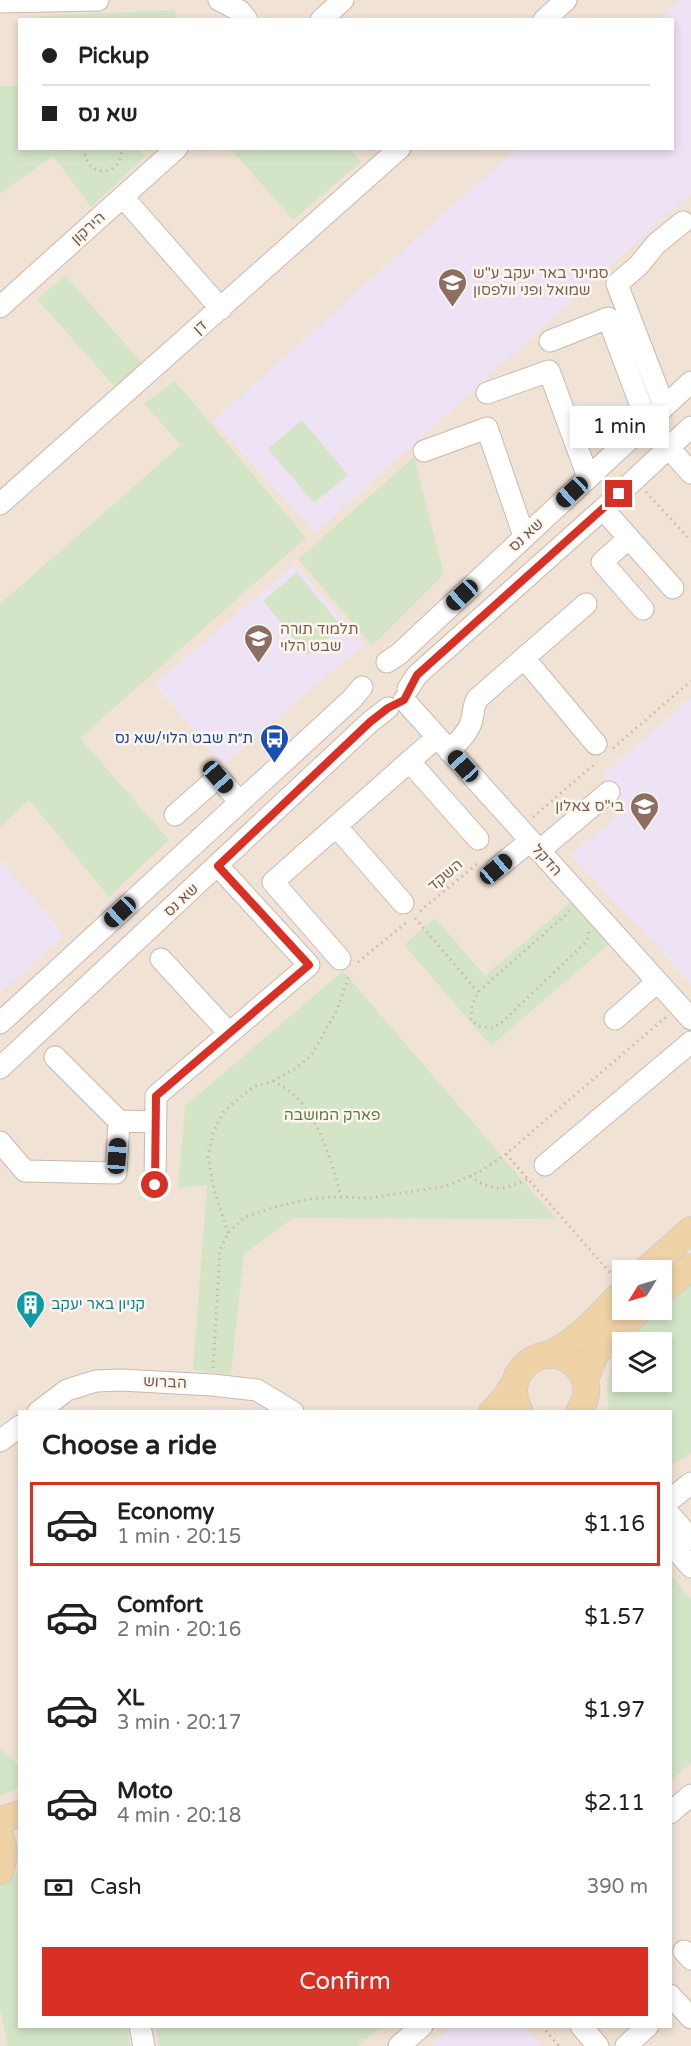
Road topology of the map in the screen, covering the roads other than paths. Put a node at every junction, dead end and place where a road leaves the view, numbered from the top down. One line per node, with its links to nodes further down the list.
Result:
1 (98, 0): 5 (street)
2 (219, 0): 6 (street)
3 (343, 0): 7 (street)
4 (566, 0): 8 (street)
5 (0, 2)
6 (245, 18)
7 (323, 18)
8 (546, 18)
9 (175, 150): 11 (street, הירקון)
10 (398, 150): 14 (street, דן)
11 (123, 197): 13 (street, הירקון); 14 (street)
12 (683, 222): 18 (street)
13 (0, 307)
14 (220, 309): 25 (street, דן)
15 (550, 341): 19 (street)
16 (691, 382): 18 (street, שא נס)
17 (487, 393): 24 (street)
18 (664, 406): 19 (street, שא נס)
19 (647, 422): 24 (street, שא נס)
20 (691, 427): 21 (street, שא נס)
21 (669, 448): 23 (street); 26 (street, שא נס)
22 (424, 451): 27 (street)
23 (691, 473)
24 (588, 477): 27 (street, שא נס)
25 (0, 504)
26 (603, 509): 28 (street); 35 (street, שא נס)
27 (524, 536): 33 (street, שא נס)
28 (629, 538): 29 (street); 31 (street)
29 (673, 588)
30 (586, 604): 32 (street)
31 (643, 609)
32 (524, 658): 36 (street); 37 (street)
33 (387, 662): 34 (street); 35 (street)
34 (363, 687): 35 (street); 40 (street)
35 (400, 699): 36 (street, הדקל); 44 (street, שא נס)
36 (443, 744): 38 (street); 43 (street, הדקל)
37 (596, 744)
38 (409, 761): 42 (street); 43 (street)
39 (609, 792): 43 (street)
40 (239, 801): 41 (street); 51 (street)
41 (175, 814)
42 (336, 826): 45 (street); 47 (street)
43 (535, 846): 48 (street, הדקל)
44 (218, 866): 52 (street); 55 (street, שא נס)
45 (408, 910)
46 (161, 959): 52 (street)
47 (340, 959)
48 (657, 982): 49 (street, הדקל); 50 (street)
49 (685, 1013)
50 (615, 1019)
51 (0, 1023)
52 (229, 1033): 57 (street)
53 (691, 1042): 59 (street)
54 (55, 1057): 56 (street)
55 (0, 1068)
56 (119, 1121): 57 (street); 58 (street)
57 (155, 1122): 60 (street)
58 (0, 1142)
59 (545, 1165)
60 (155, 1185)
61 (691, 1230): 62 (main road)
62 (657, 1260)
63 (691, 1267): 64 (main road)
64 (672, 1283)
65 (612, 1294): 67 (main road)
66 (629, 1320): 69 (main road)
67 (548, 1354): 68 (main road); 69 (main road)
68 (514, 1382): 72 (main road); 73 (main road)
69 (584, 1402)
70 (41, 1410): 71 (street, הברוש)
71 (290, 1410)
72 (494, 1410)
73 (519, 1410)
74 (18, 1428): 75 (street)
75 (0, 1441)
76 (691, 1483): 77 (street)
77 (672, 1498)
78 (672, 1517): 79 (street)
79 (691, 1539)
80 (672, 1545): 81 (street)
81 (691, 1567)
82 (18, 1815): 83 (main road)
83 (0, 1820)
84 (0, 1836): 86 (main road)
85 (18, 1849): 86 (main road)
86 (0, 1871)
87 (673, 2002): 88 (street)
88 (691, 2018)
89 (140, 2028): 93 (street)
90 (420, 2028): 94 (street)
91 (583, 2028): 95 (street)
92 (646, 2028): 96 (street)
93 (144, 2046)
94 (399, 2046)
95 (598, 2046)
96 (626, 2046)

